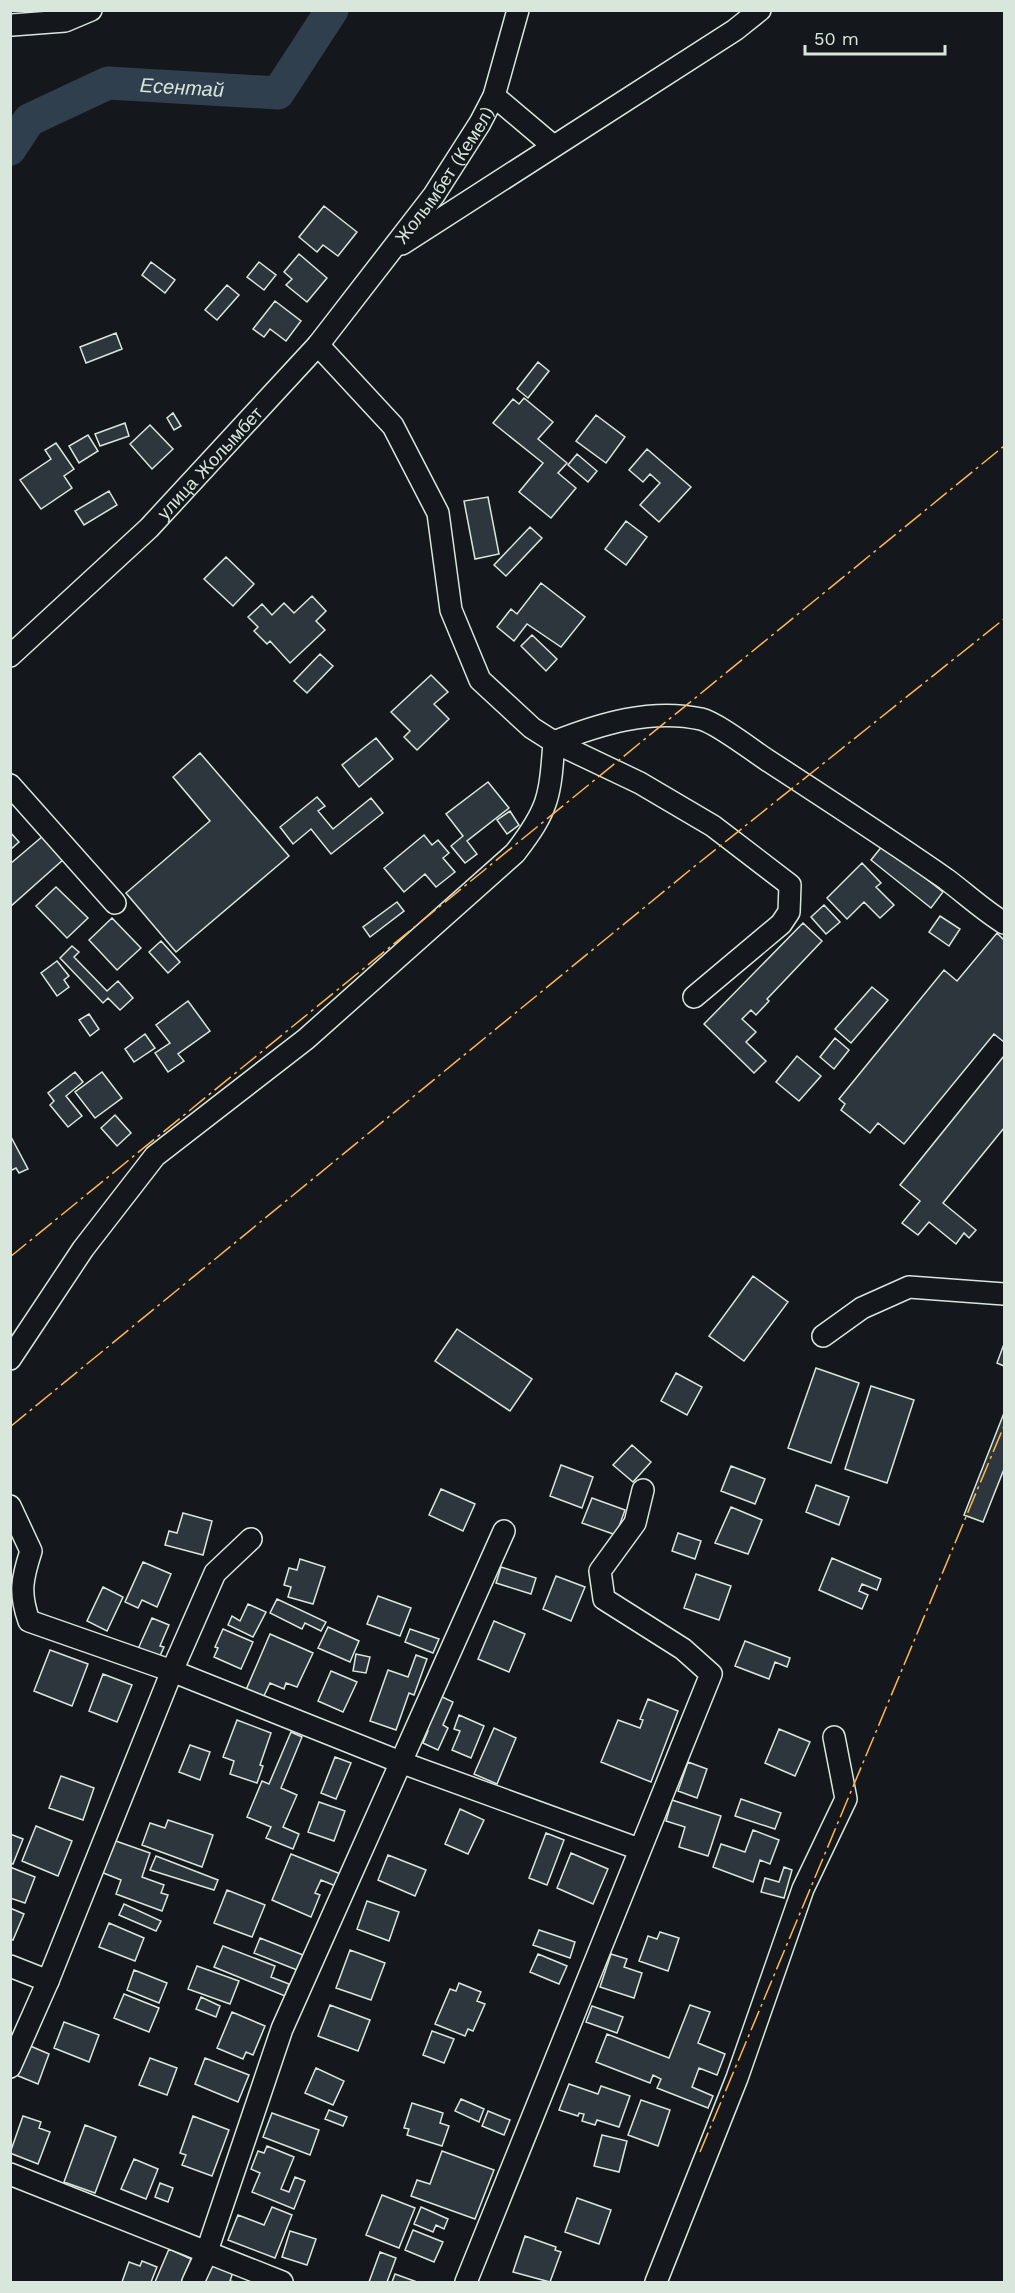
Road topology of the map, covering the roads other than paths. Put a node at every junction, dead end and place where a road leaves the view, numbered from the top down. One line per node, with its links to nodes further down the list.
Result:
1 (91, 10): 4 (street)
2 (518, 10): 5 (street, Жолымбет (Кемел))
3 (760, 10): 6 (street)
4 (16, 21)
5 (494, 96): 6 (street); 7 (street, Жолымбет (Кемел))
6 (552, 146): 7 (street)
7 (389, 252): 8 (street, улица Жолымбет)
8 (318, 345): 9 (street, улица Жолымбет); 10 (street)
9 (10, 656)
10 (554, 742): 13 (street); 14 (street); 17 (street)
11 (10, 785): 12 (street)
12 (115, 903)
13 (1005, 923)
14 (694, 997)
15 (1005, 1294): 16 (street)
16 (823, 1336)
17 (10, 1359)
18 (643, 1490): 26 (street)
19 (10, 1506): 22 (street)
20 (504, 1531): 25 (street)
21 (251, 1539): 23 (street)
22 (16, 1605): 23 (street)
23 (172, 1671): 25 (street); 28 (street)
24 (834, 1737): 35 (street)
25 (400, 1762): 26 (street); 31 (street)
26 (639, 1849): 34 (street)
27 (10, 1965): 28 (street)
28 (48, 1981): 29 (street)
29 (10, 2067)
30 (10, 2174): 31 (street)
31 (206, 2254): 32 (street); 33 (street)
32 (193, 2283)
33 (282, 2283)
34 (466, 2283)
35 (656, 2283)

